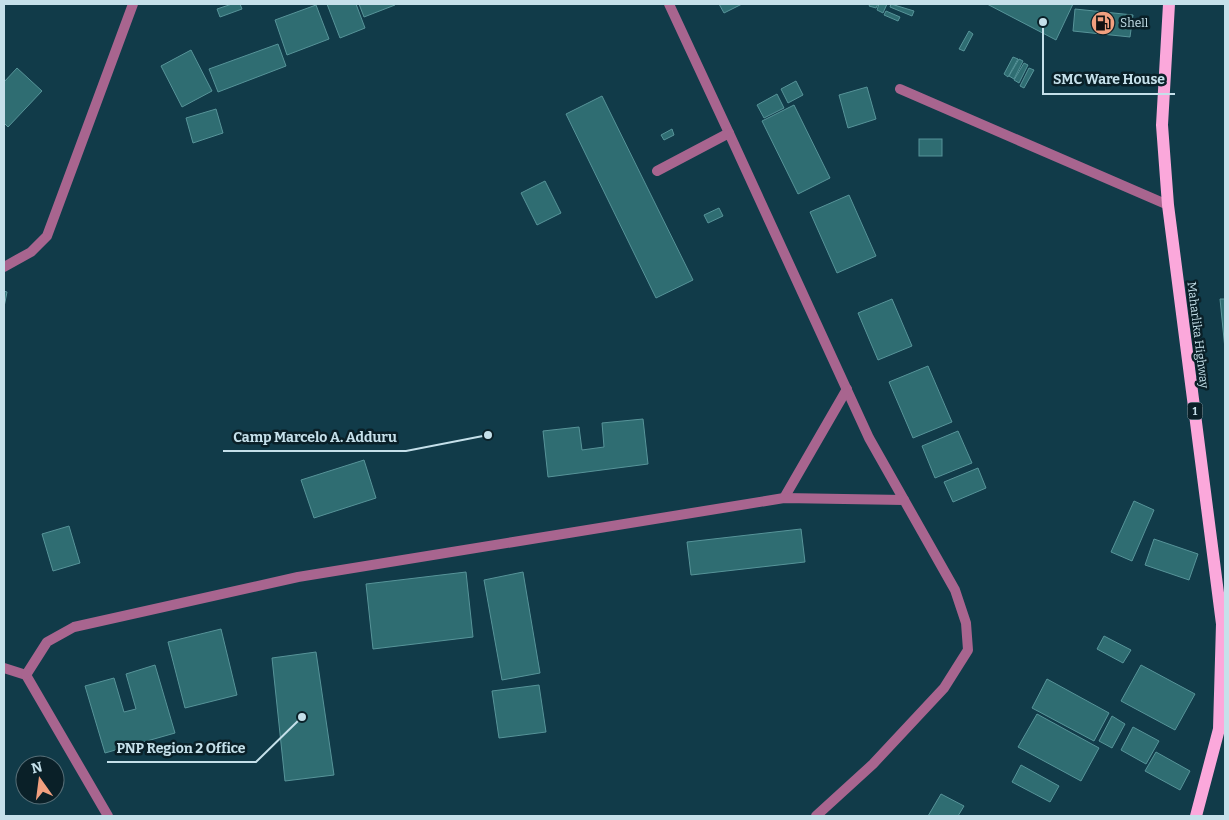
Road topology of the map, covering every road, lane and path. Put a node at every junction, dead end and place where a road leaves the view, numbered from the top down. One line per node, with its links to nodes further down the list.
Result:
1 (133, 4): 8 (street)
2 (669, 4): 5 (street)
3 (1169, 4): 7 (main road, Maharlika Highway / 1)
4 (900, 89): 7 (street)
5 (728, 133): 6 (street); 9 (street)
6 (656, 171)
7 (1168, 204): 16 (main road, Maharlika Highway / 1)
8 (4, 267)
9 (847, 389): 10 (street); 11 (street)
10 (784, 498): 11 (street); 13 (street)
11 (904, 500): 15 (street)
12 (4, 668): 13 (street)
13 (26, 675): 14 (street)
14 (108, 816)
15 (816, 816)
16 (1196, 816)

